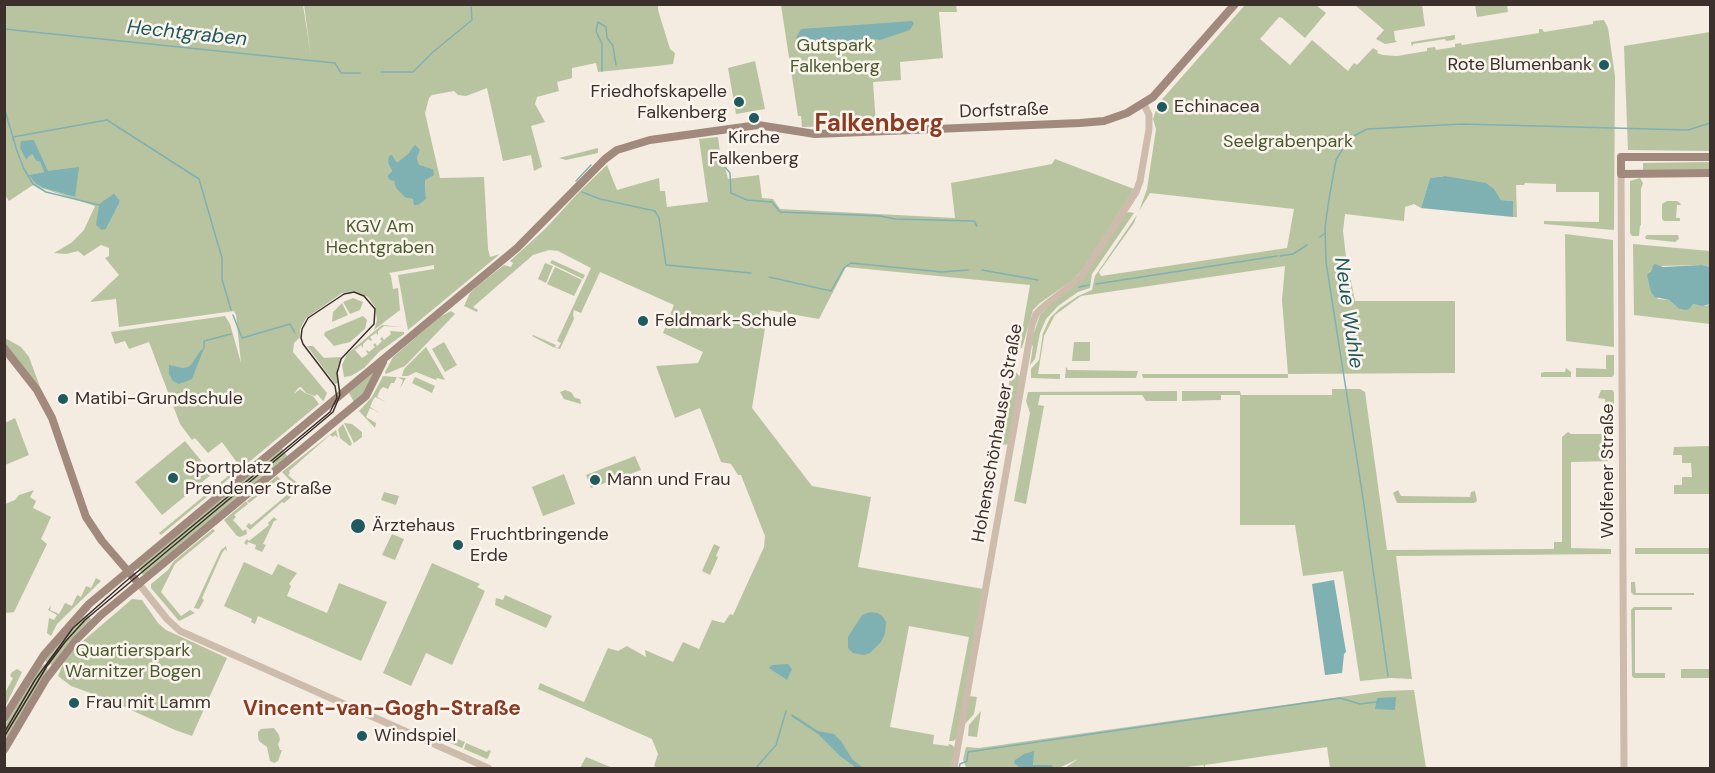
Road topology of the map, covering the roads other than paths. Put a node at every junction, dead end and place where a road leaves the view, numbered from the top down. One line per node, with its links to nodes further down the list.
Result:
1 (1235, 4): 2 (main road, Dorfstraße)
2 (1144, 104): 7 (main road, Dorfstraße); 15 (street, Hohenschönhauser Straße)
3 (1710, 157): 5 (main road)
4 (1710, 173): 5 (main road)
5 (1621, 174): 16 (street, Wolfener Straße)
6 (5, 349): 10 (main road)
7 (385, 358): 8 (main road, Dorfstraße); 9 (main road)
8 (336, 398): 9 (main road); 10 (main road, Dorfstraße)
9 (348, 410): 11 (main road)
10 (128, 571): 11 (main road); 12 (main road, Dorfstraße)
11 (139, 584): 13 (main road); 14 (street)
12 (4, 718)
13 (4, 750)
14 (488, 768)
15 (954, 768)
16 (1624, 768)

